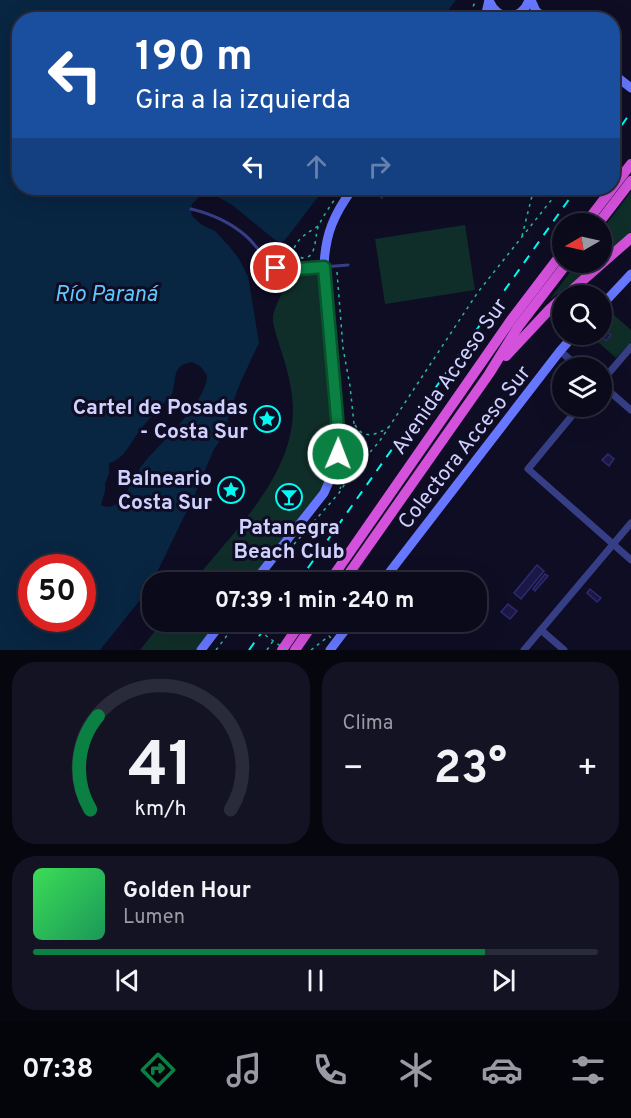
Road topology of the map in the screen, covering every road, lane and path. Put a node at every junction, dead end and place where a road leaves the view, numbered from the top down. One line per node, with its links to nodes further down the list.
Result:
1 (489, 0): 3 (main road)
2 (530, 0): 4 (main road)
3 (498, 12)
4 (520, 12)
5 (631, 164): 6 (highway)
6 (620, 178)
7 (631, 181): 15 (highway)
8 (338, 195): 16 (path)
9 (348, 195): 20 (main road)
10 (532, 195): 17 (path)
11 (555, 195): 17 (path)
12 (607, 195): 14 (highway)
13 (190, 209): 24 (lane)
14 (593, 213)
15 (606, 213)
16 (318, 226): 19 (path); 19 (path)
17 (522, 237): 40 (path)
18 (631, 238): 27 (highway)
19 (315, 245): 20 (path)
20 (325, 251): 24 (main road)
21 (348, 265): 22 (lane)
22 (336, 266): 24 (lane); 39 (path)
23 (552, 266): 47 (highway, Avenida Acceso Sur)
24 (324, 267): 46 (main road)
25 (560, 273): 35 (highway, Avenida Acceso Sur)
26 (631, 274): 28 (main road)
27 (578, 285)
28 (612, 294)
29 (552, 307): 35 (highway)
30 (565, 345): 32 (main road, Colectora Acceso Sur)
31 (631, 347): 34 (street)
32 (560, 351): 33 (street); 49 (main road, Colectora Acceso Sur)
33 (567, 357)
34 (612, 371)
35 (489, 374): 48 (highway, Avenida Acceso Sur)
36 (612, 392): 37 (street)
37 (631, 410)
38 (571, 417): 43 (street)
39 (354, 424): 40 (path); 41 (path)
40 (391, 426): 41 (path)
41 (339, 493): 44 (path)
42 (631, 523): 43 (street)
43 (613, 544): 45 (street); 50 (street)
44 (290, 549)
45 (631, 560)
46 (262, 572)
47 (336, 572)
48 (350, 572)
49 (390, 572)
50 (541, 630): 64 (street); 65 (street)
51 (215, 632): 58 (main road)
52 (230, 632): 59 (path)
53 (261, 632): 57 (path, bridge)
54 (295, 632): 61 (highway)
55 (307, 632): 62 (highway)
56 (344, 632): 63 (main road)
57 (273, 641): 60 (path); 61 (path, bridge)
58 (201, 650)
59 (216, 650)
60 (267, 650)
61 (284, 650)
62 (295, 650)
63 (330, 650)
64 (524, 650)
65 (564, 650)

